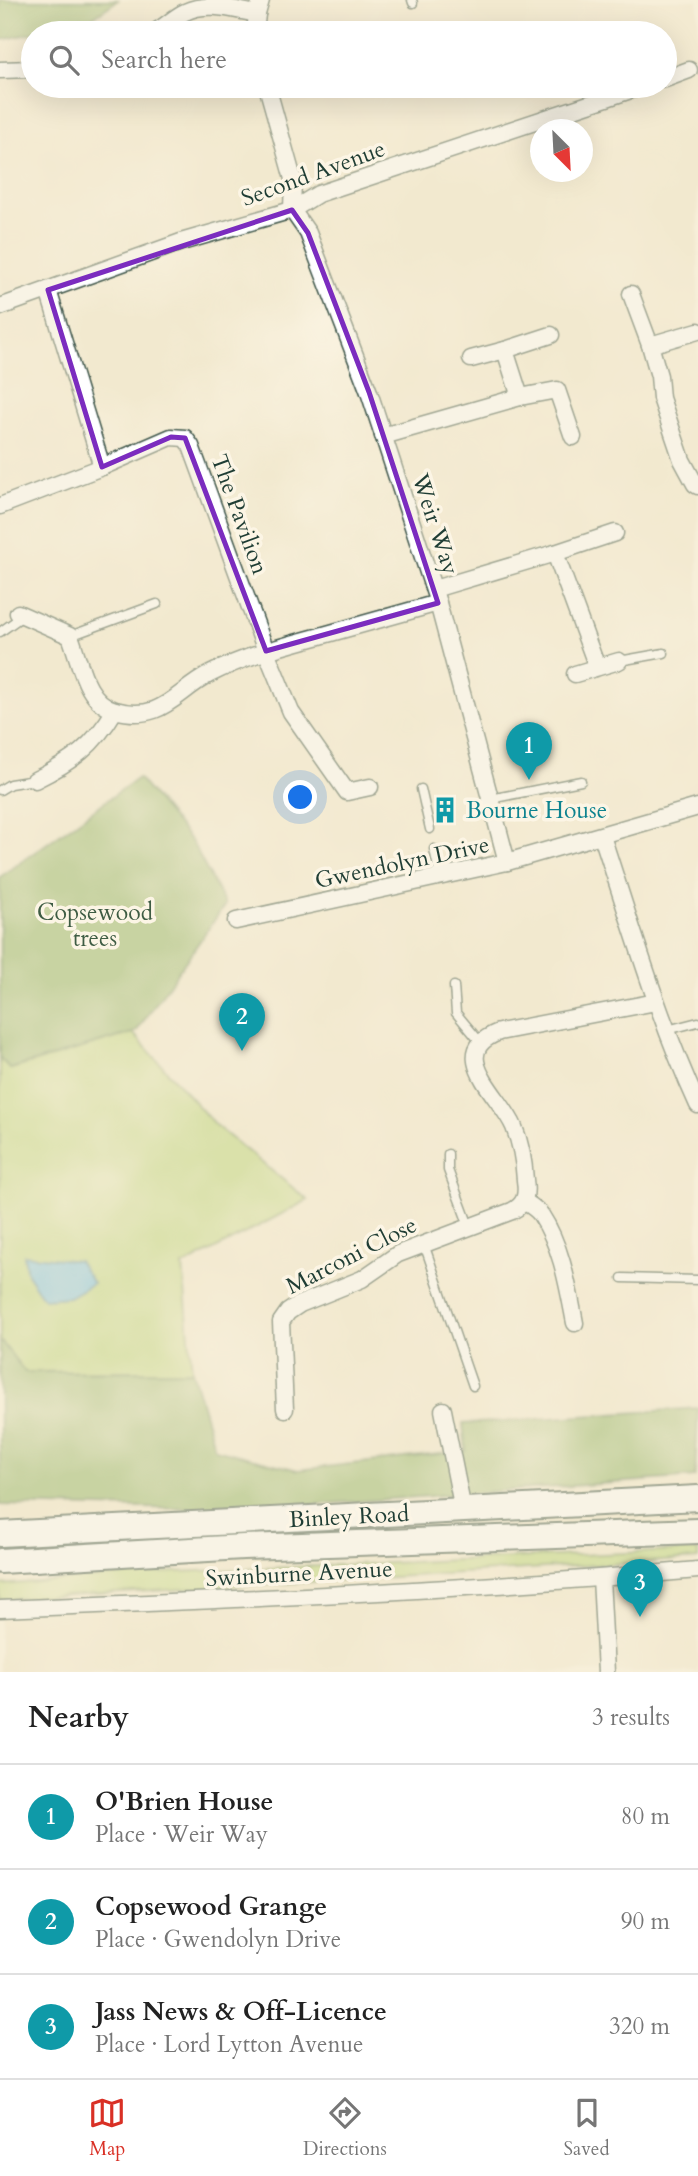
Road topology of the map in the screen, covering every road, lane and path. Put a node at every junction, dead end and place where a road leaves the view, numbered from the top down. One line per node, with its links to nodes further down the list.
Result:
1 (259, 7): 2 (street)
2 (172, 21)
3 (21, 69): 4 (street)
4 (0, 70)
5 (689, 70): 6 (street)
6 (677, 74)
7 (270, 98): 9 (street)
8 (607, 98): 9 (street, Second Avenue)
9 (292, 210): 10 (street, Second Avenue); 19 (street, Weir Way)
10 (48, 290): 12 (street, Second Avenue); 21 (street)
11 (631, 293): 15 (street)
12 (0, 307)
13 (698, 331): 15 (street)
14 (551, 335): 16 (street)
15 (650, 345): 22 (street)
16 (505, 350): 17 (street); 18 (street)
17 (471, 359)
18 (520, 397): 19 (street); 20 (street)
19 (383, 436): 26 (street, Weir Way)
20 (573, 437)
21 (102, 467): 23 (street, The Pavilion); 31 (street, The Pavilion)
22 (698, 486)
23 (0, 506)
24 (615, 533): 25 (street)
25 (555, 553): 26 (street); 34 (street)
26 (436, 596): 31 (street); 42 (street, Weir Way)
27 (157, 604): 30 (lane)
28 (21, 614): 29 (lane); 30 (street)
29 (0, 632)
30 (70, 636): 36 (street)
31 (266, 651): 36 (street); 39 (street)
32 (664, 653): 33 (lane)
33 (619, 661): 34 (street)
34 (597, 667): 35 (street)
35 (575, 674)
36 (115, 710): 37 (street)
37 (35, 780): 41 (lane)
38 (581, 781): 42 (lane)
39 (370, 787)
40 (421, 789): 44 (lane)
41 (0, 790)
42 (491, 799): 47 (street, Weir Way)
43 (698, 807): 45 (street, Gwendolyn Drive)
44 (430, 830)
45 (602, 836): 47 (street, Gwendolyn Drive); 51 (street)
46 (434, 849): 48 (lane)
47 (507, 862): 48 (street, Gwendolyn Drive)
48 (440, 877): 49 (street, Gwendolyn Drive)
49 (236, 921)
50 (454, 986): 54 (lane)
51 (656, 1002): 53 (street); 54 (street)
52 (698, 1022): 53 (lane)
53 (667, 1030): 55 (street)
54 (481, 1043): 57 (street)
55 (698, 1105)
56 (448, 1154): 58 (lane)
57 (524, 1201): 58 (street, Marconi Close); 62 (street)
58 (469, 1227): 59 (street, Marconi Close)
59 (424, 1243): 63 (lane); 64 (street, Marconi Close)
60 (622, 1278): 61 (lane)
61 (698, 1280)
62 (575, 1323)
63 (473, 1386)
64 (285, 1409)
65 (443, 1410): 67 (street)
66 (698, 1498): 67 (main road, Binley Road)
67 (463, 1510): 69 (main road, Binley Road)
68 (698, 1531): 70 (main road, Binley Road)
69 (0, 1534)
70 (0, 1561)
71 (698, 1570): 72 (street, Swinburne Avenue)
72 (601, 1578): 73 (street, Swinburne Avenue); 74 (street)
73 (0, 1609)
74 (606, 1672)

